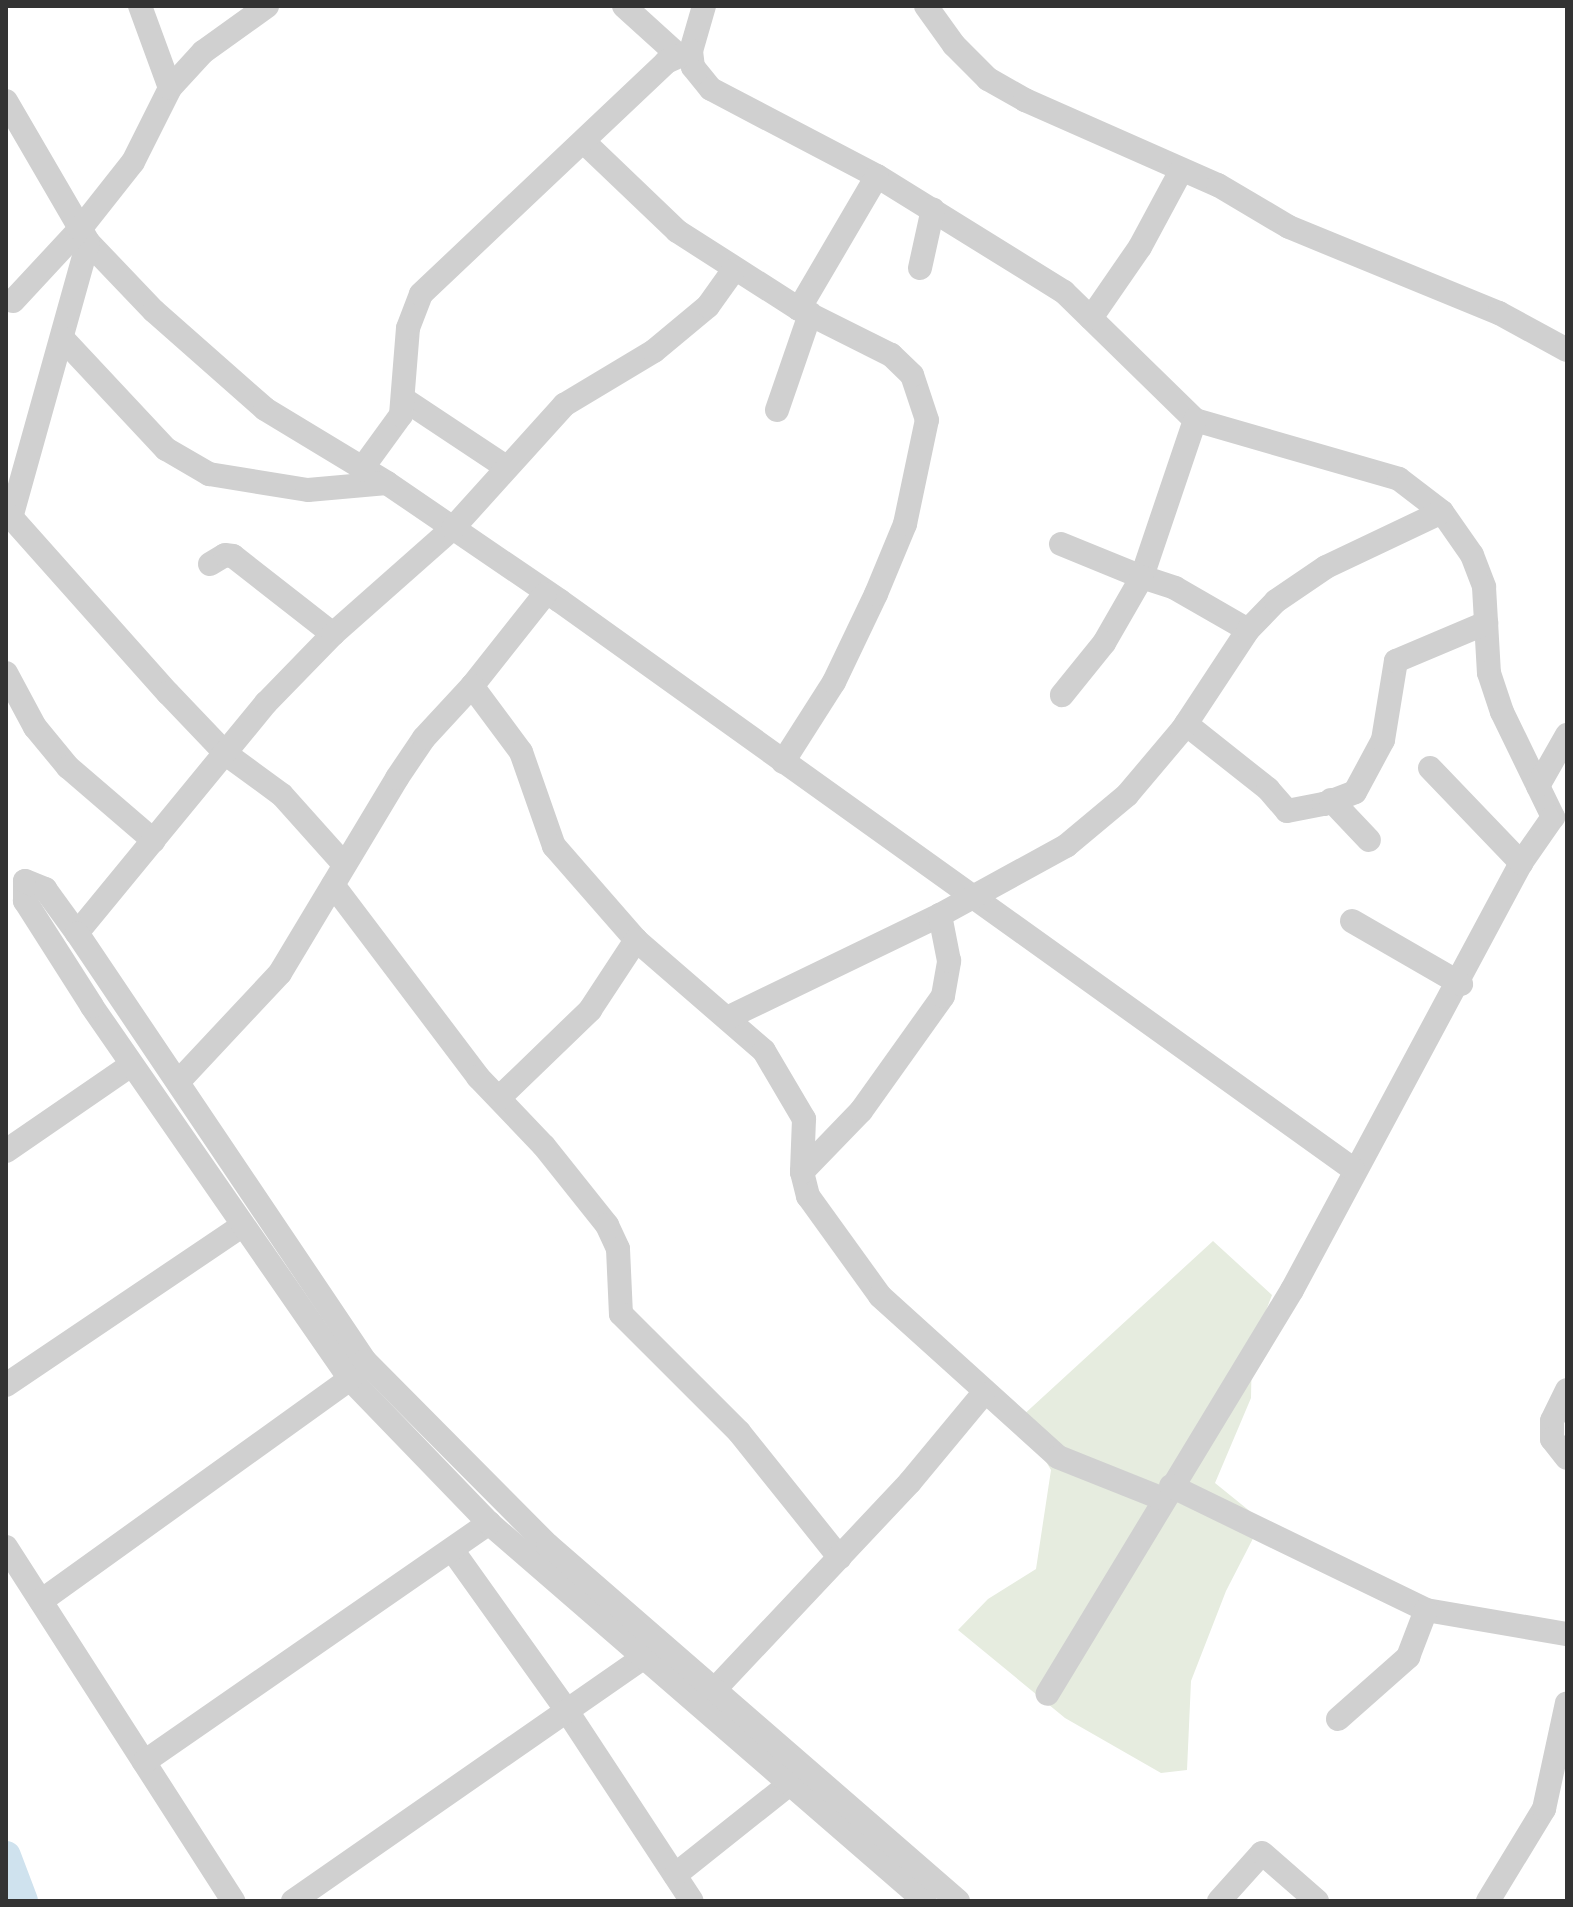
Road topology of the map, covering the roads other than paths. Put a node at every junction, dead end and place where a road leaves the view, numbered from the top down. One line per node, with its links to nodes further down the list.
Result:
1 (140, 6): 7 (street)
2 (267, 6): 7 (street)
3 (624, 6): 6 (street)
4 (704, 6): 6 (street)
5 (926, 6): 10 (street)
6 (684, 53): 9 (street); 11 (street)
7 (170, 88): 13 (street)
8 (7, 107): 13 (street)
9 (584, 142): 15 (street); 21 (street)
10 (1181, 171): 18 (street); 20 (street)
11 (877, 176): 12 (street); 17 (street)
12 (933, 209): 14 (street); 18 (street)
13 (84, 235): 16 (street); 19 (street); 25 (street)
14 (920, 268)
15 (733, 271): 17 (street); 24 (street)
16 (13, 301)
17 (805, 312): 22 (street); 43 (street)
18 (1091, 318): 23 (street)
19 (62, 338): 26 (street); 28 (street)
20 (1567, 350)
21 (405, 400): 24 (street); 25 (street)
22 (777, 410)
23 (1195, 420): 27 (street); 32 (street)
24 (506, 467): 29 (street)
25 (361, 470): 26 (street)
26 (387, 483): 29 (street)
27 (1442, 512): 34 (street); 35 (street)
28 (8, 521): 42 (street)
29 (453, 528): 33 (street); 36 (street)
30 (1061, 544): 32 (street)
31 (210, 564): 36 (street)
32 (1142, 577): 35 (street); 39 (street)
33 (545, 594): 38 (street); 43 (street)
34 (1486, 623): 45 (street); 46 (street)
35 (1248, 630): 40 (street)
36 (333, 634): 42 (street)
37 (6, 673): 49 (street)
38 (472, 686): 50 (street); 58 (street)
39 (1062, 695)
40 (1186, 724): 46 (street); 54 (street)
41 (1567, 735): 45 (street)
42 (226, 754): 49 (street); 50 (street)
43 (783, 762): 54 (street)
44 (1430, 768): 51 (street)
45 (1538, 786): 47 (street)
46 (1331, 800): 48 (street)
47 (1560, 823): 51 (street)
48 (1369, 840)
49 (154, 841): 57 (street)
50 (342, 862): 52 (street)
51 (1521, 863): 59 (street)
52 (333, 885): 62 (street); 63 (street)
53 (21, 891): 57 (street); 61 (street)
54 (971, 898): 55 (street); 65 (street)
55 (940, 915): 60 (street); 66 (street)
56 (1352, 921): 59 (street)
57 (77, 933): 62 (street)
58 (636, 940): 60 (street); 63 (street)
59 (1461, 984): 65 (street)
60 (727, 1018): 66 (street)
61 (131, 1065): 64 (street); 67 (street)
62 (179, 1081): 68 (street)
63 (499, 1098): 79 (street)
64 (6, 1151)
65 (1353, 1169): 75 (street)
66 (802, 1172): 73 (street)
67 (242, 1226): 69 (street); 71 (street)
68 (339, 1321): 69 (street); 84 (street)
69 (318, 1335): 70 (street)
70 (350, 1379): 76 (street); 80 (street)
71 (6, 1385)
72 (1567, 1390): 74 (street)
73 (983, 1394): 75 (street); 79 (street)
74 (1567, 1458)
75 (1167, 1493): 81 (street); 85 (street)
76 (489, 1523): 78 (street); 83 (street)
77 (6, 1547): 80 (street)
78 (453, 1551): 87 (street); 90 (street)
79 (840, 1558): 84 (street)
80 (41, 1601): 90 (street)
81 (1426, 1610): 82 (street); 88 (street)
82 (1567, 1634)
83 (644, 1657): 87 (street); 89 (street)
84 (716, 1688): 89 (street)
85 (1047, 1694)
86 (1567, 1703): 92 (street)
87 (567, 1711): 93 (street); 95 (street)
88 (1338, 1719)
89 (752, 1733): 91 (street); 98 (street)
90 (144, 1762): 94 (street)
91 (792, 1782): 93 (street); 97 (street)
92 (1558, 1799): 101 (street)
93 (675, 1875): 96 (street)
94 (233, 1901)
95 (293, 1901)
96 (692, 1901)
97 (925, 1901)
98 (958, 1901)
99 (1219, 1901): 100 (street)
100 (1317, 1901)
101 (1488, 1901)

